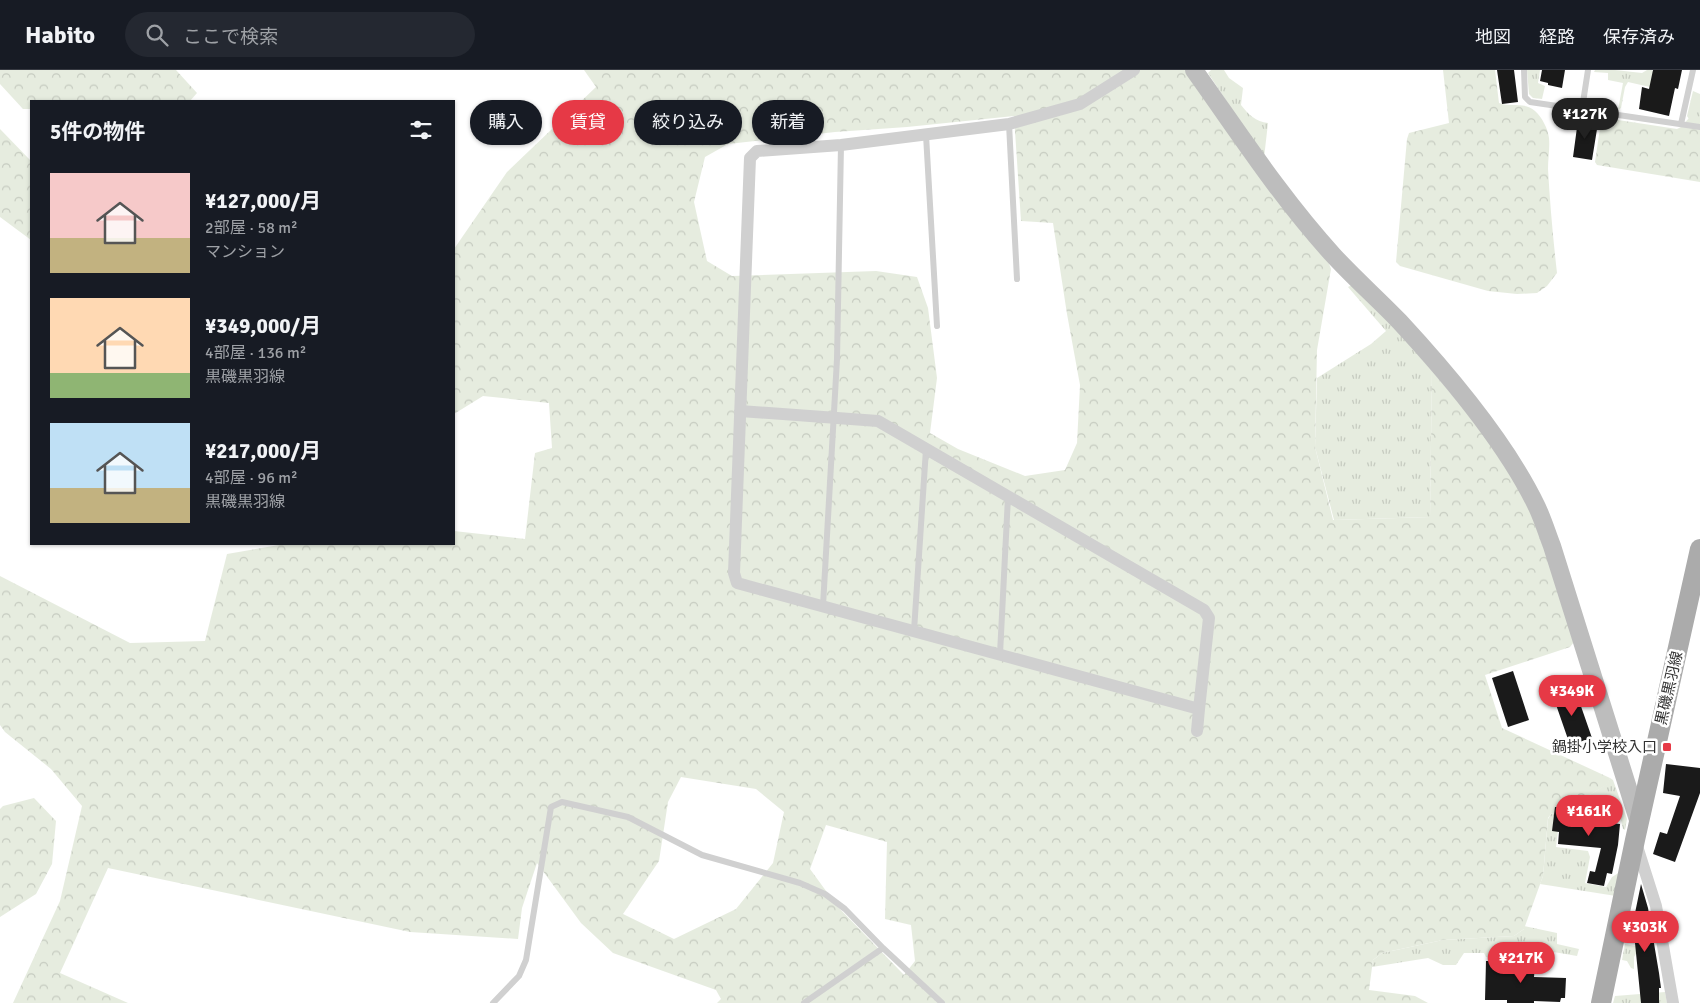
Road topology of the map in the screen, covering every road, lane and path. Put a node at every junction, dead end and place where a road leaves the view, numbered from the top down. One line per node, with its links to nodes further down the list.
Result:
1 (1134, 70): 7 (street)
2 (1194, 70): 24 (street)
3 (1524, 70): 6 (lane)
4 (1588, 70): 6 (lane)
5 (1693, 70): 8 (lane)
6 (1582, 109): 8 (lane)
7 (1009, 124): 10 (street); 12 (lane)
8 (1681, 124): 9 (lane)
9 (1700, 127)
10 (926, 135): 11 (street); 13 (lane)
11 (841, 145): 14 (street); 15 (lane)
12 (1017, 279)
13 (937, 326)
14 (740, 412): 15 (street); 19 (street)
15 (833, 417): 16 (street); 19 (lane)
16 (926, 449): 17 (street); 20 (lane)
17 (1008, 497): 21 (lane); 22 (street)
18 (1700, 549): 24 (main road, 黒磯黒羽線)
19 (823, 606): 20 (street)
20 (914, 631): 21 (street)
21 (1000, 654): 22 (street)
22 (1199, 709): 23 (street)
23 (1197, 731)
24 (1637, 831): 29 (main road, 黒磯黒羽線); 30 (street)
25 (883, 948): 26 (lane); 27 (lane); 28 (lane)
26 (493, 1003)
27 (804, 1003)
28 (942, 1003)
29 (1601, 1003)
30 (1673, 1003)

